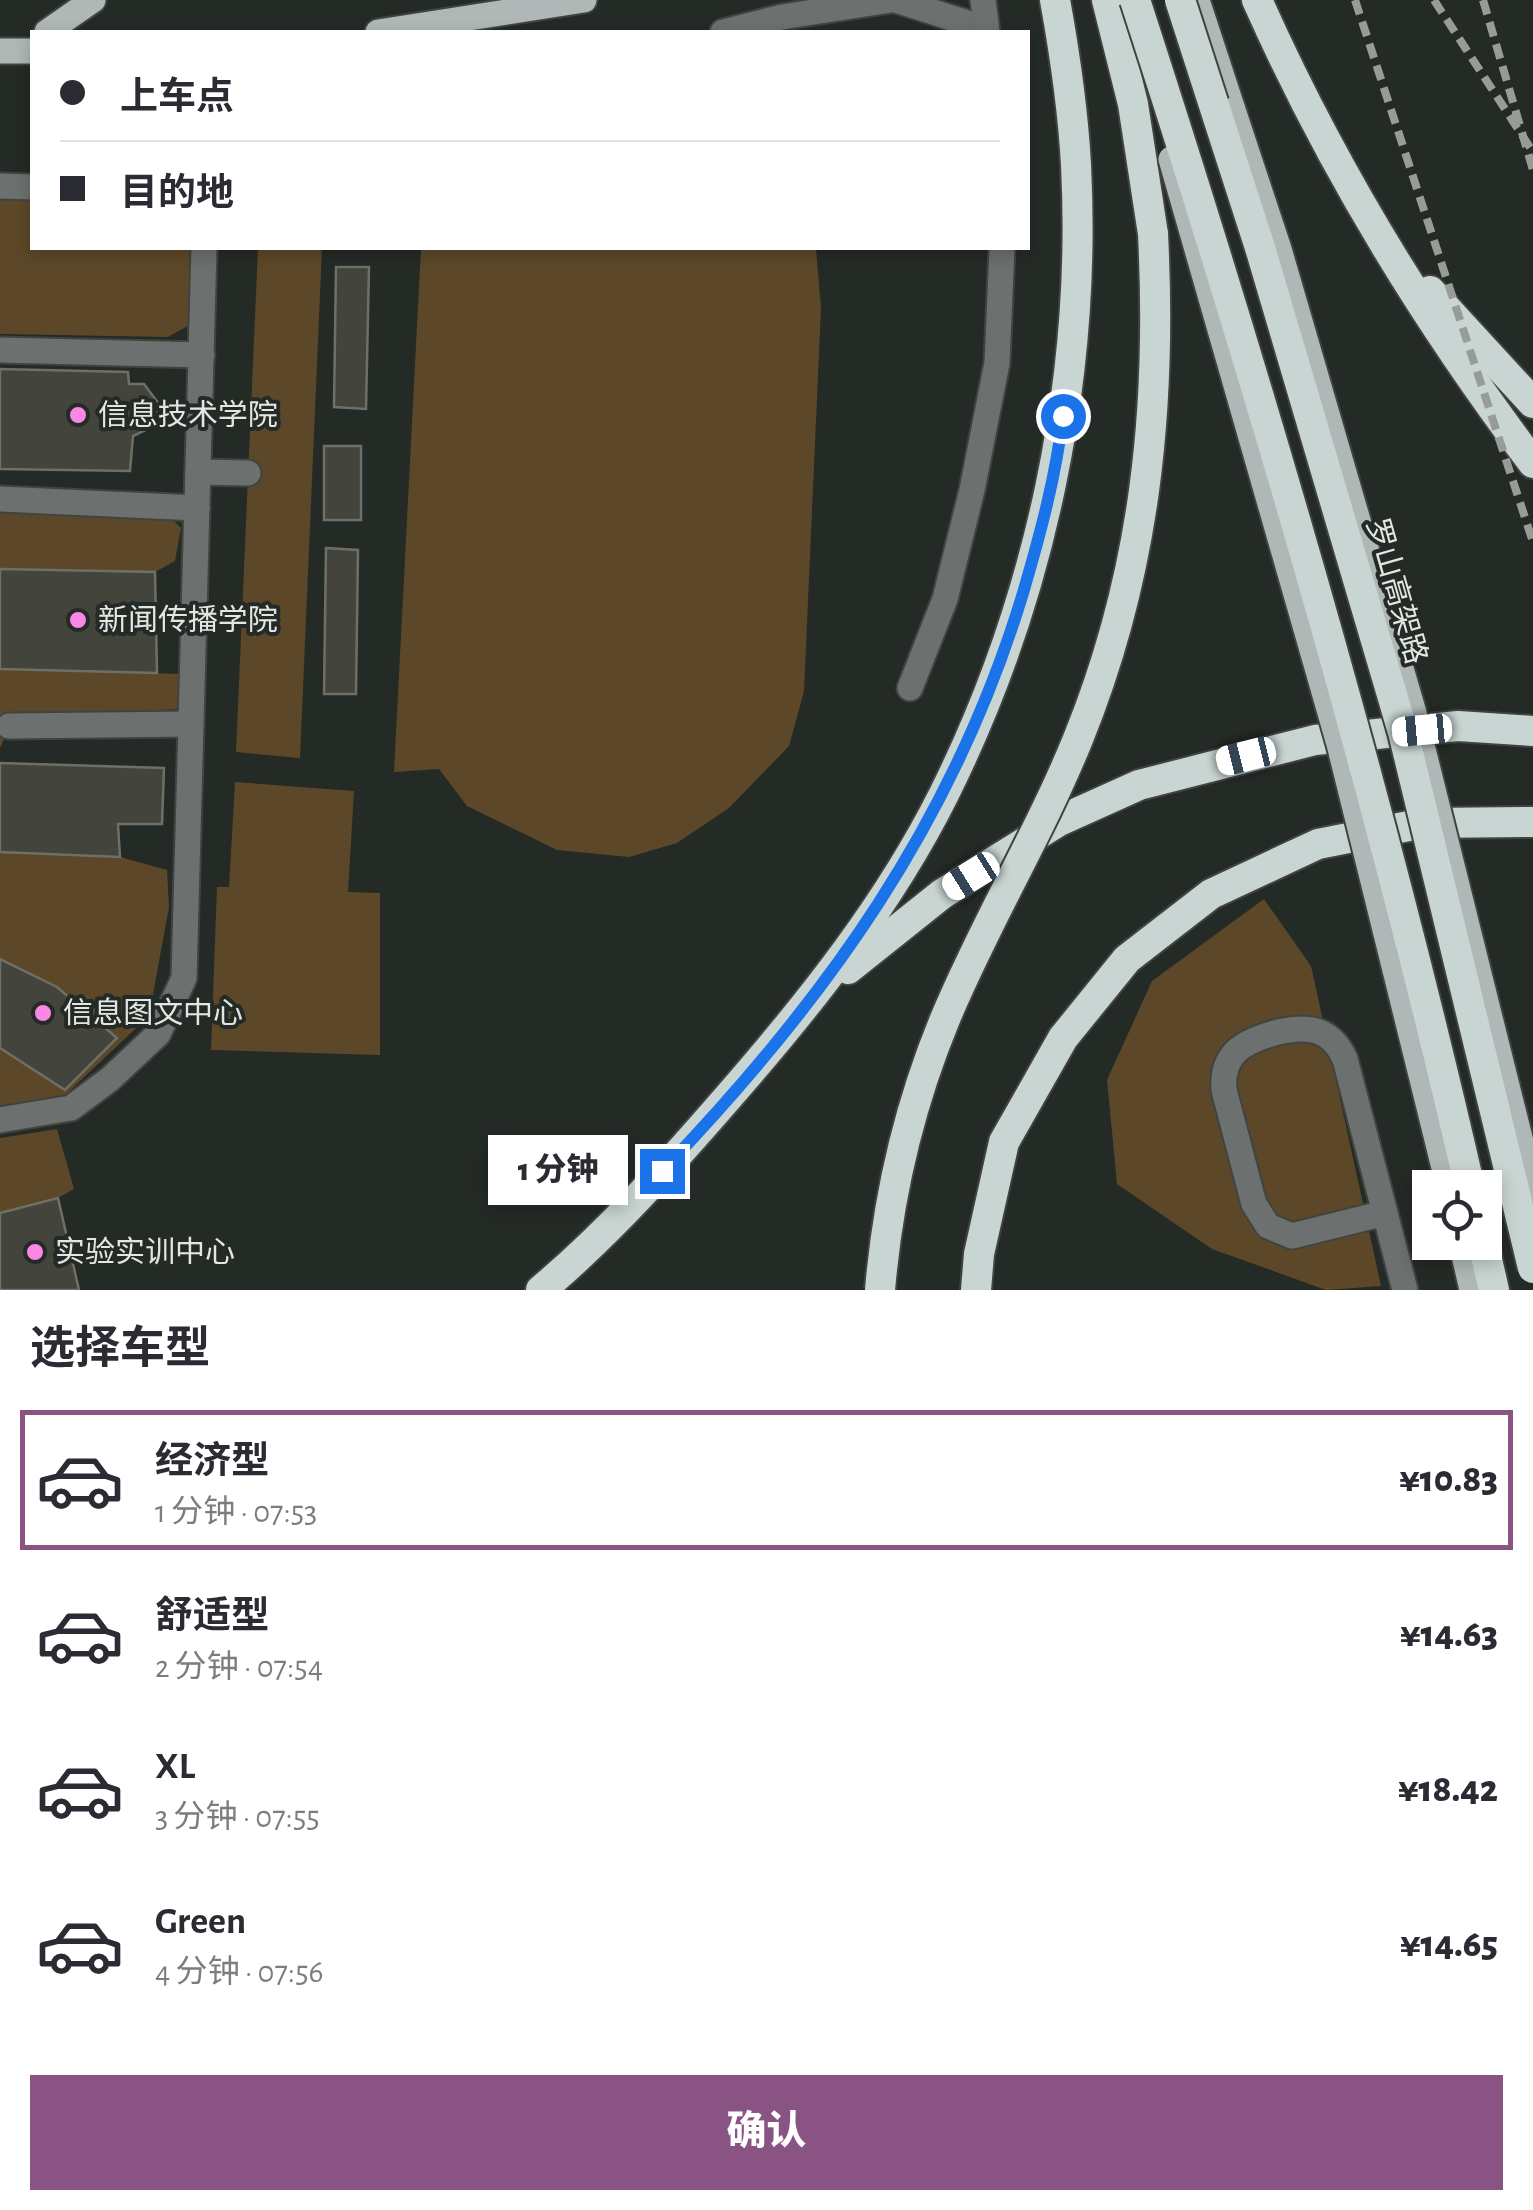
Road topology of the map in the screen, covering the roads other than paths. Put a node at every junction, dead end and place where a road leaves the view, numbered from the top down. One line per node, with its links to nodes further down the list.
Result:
1 (93, 0): 12 (main road)
2 (584, 0): 13 (main road)
3 (893, 0): 14 (lane); 15 (lane)
4 (983, 0): 16 (lane)
5 (1055, 0): 35 (highway)
6 (1107, 0): 45 (highway, bridge)
7 (1122, 0): 37 (main road, bridge)
8 (1134, 0): 38 (highway, bridge)
9 (1180, 0): 43 (highway, 罗山高架路, bridge)
10 (1197, 0): 39 (main road, bridge)
11 (1257, 0): 19 (highway)
12 (51, 30)
13 (391, 30)
14 (731, 30)
15 (984, 30)
16 (987, 30)
17 (0, 186): 18 (lane)
18 (30, 187)
19 (1382, 238): 24 (highway); 25 (highway)
20 (204, 250): 23 (lane)
21 (1002, 250): 30 (lane)
22 (0, 350): 23 (lane)
23 (202, 355): 26 (lane)
24 (1533, 403)
25 (1533, 464)
26 (198, 472): 27 (lane); 29 (lane)
27 (248, 473)
28 (0, 499): 29 (lane)
29 (198, 508): 31 (lane)
30 (910, 688)
31 (191, 724): 32 (lane); 36 (lane)
32 (9, 726)
33 (1533, 731): 35 (highway, bridge)
34 (1530, 822): 46 (highway, bridge)
35 (802, 1012): 44 (highway)
36 (0, 1120)
37 (1444, 1170)
38 (1465, 1170)
39 (1533, 1190)
40 (1385, 1214): 40 (lane); 47 (lane)
41 (1465, 1260): 48 (main road)
42 (1487, 1260): 49 (highway)
43 (1533, 1268)
44 (541, 1290)
45 (880, 1290)
46 (976, 1290)
47 (1405, 1290)
48 (1472, 1290)
49 (1494, 1290)

